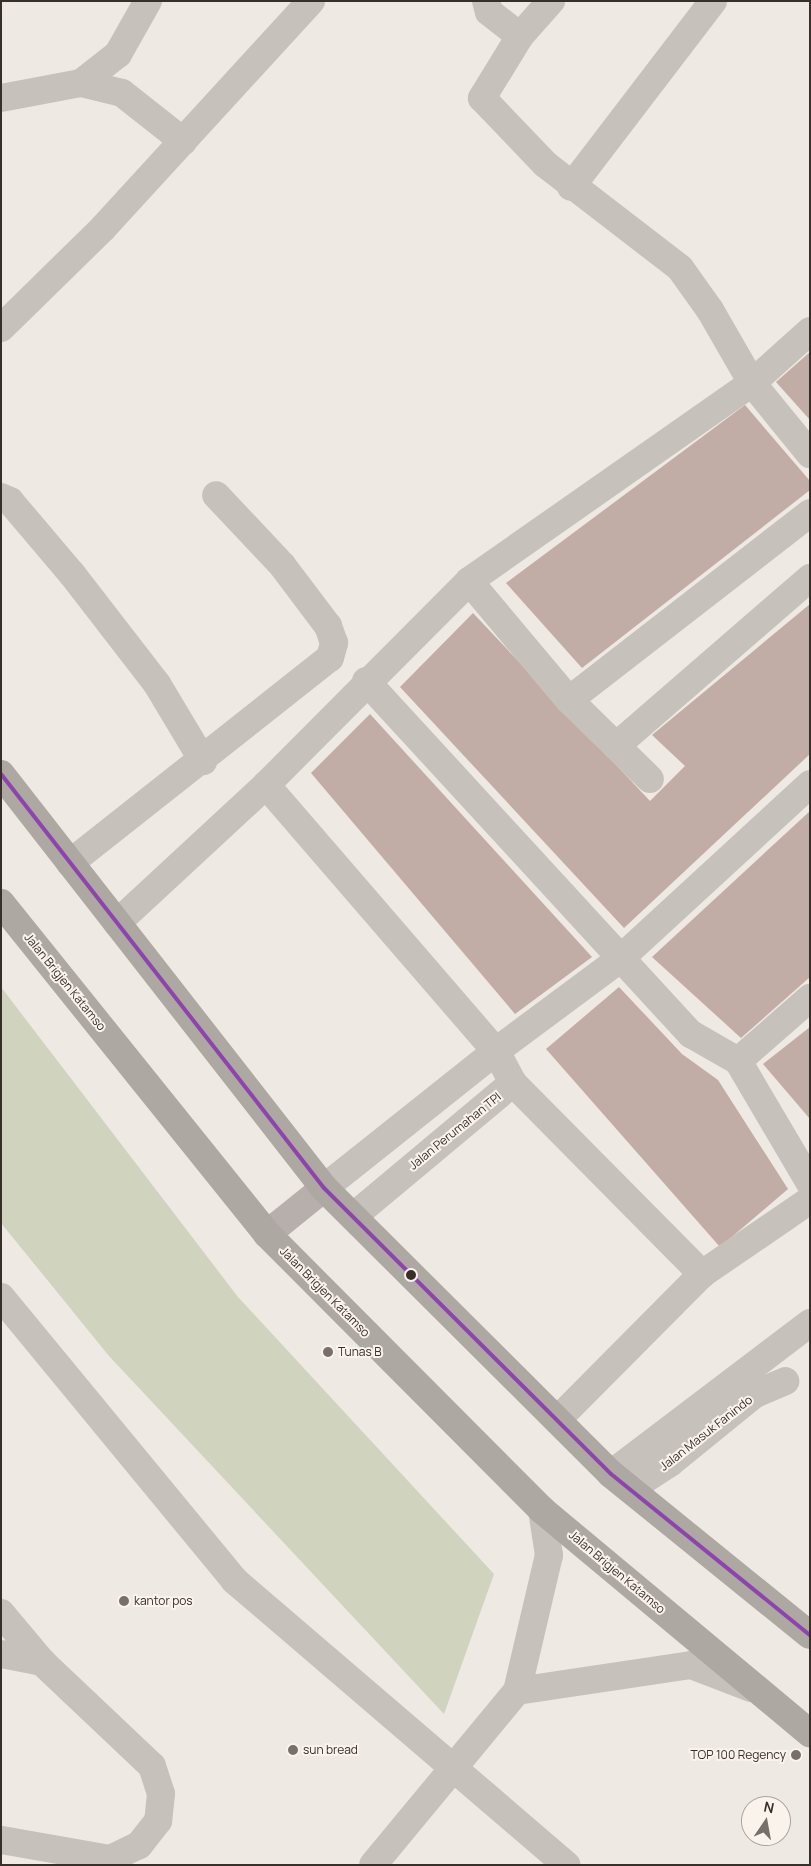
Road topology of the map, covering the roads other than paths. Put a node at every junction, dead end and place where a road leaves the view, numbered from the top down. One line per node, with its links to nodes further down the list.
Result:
1 (148, 1): 7 (street)
2 (311, 1): 9 (street)
3 (486, 1): 6 (street)
4 (551, 1): 6 (street)
5 (713, 1): 10 (street)
6 (520, 36): 10 (street)
7 (81, 83): 8 (street); 9 (street)
8 (1, 98)
9 (183, 141): 11 (street)
10 (571, 187): 13 (street)
11 (1, 328)
12 (810, 331): 13 (street)
13 (752, 383): 14 (street); 19 (street)
14 (810, 454)
15 (216, 495): 23 (street)
16 (1, 497): 23 (street)
17 (810, 513): 21 (street)
18 (810, 578): 22 (street)
19 (469, 581): 20 (street); 21 (street)
20 (366, 681): 27 (street); 31 (street)
21 (569, 700): 22 (street)
22 (616, 746): 25 (street)
23 (203, 761): 28 (street)
24 (1, 774): 28 (highway)
25 (650, 779)
26 (810, 784): 31 (street)
27 (266, 785): 30 (street); 33 (street)
28 (70, 863): 30 (highway)
29 (1, 903): 40 (highway, Jalan Brigjen Katamso)
30 (117, 922): 37 (highway)
31 (621, 958): 33 (street); 34 (street)
32 (810, 998): 34 (street)
33 (496, 1051): 35 (street); 37 (street)
34 (738, 1061): 36 (street)
35 (513, 1083): 39 (street, Jalan Perumahan TPI); 41 (street)
36 (810, 1183)
37 (324, 1188): 39 (highway); 40 (main road)
38 (810, 1200): 41 (street)
39 (355, 1215): 45 (highway)
40 (268, 1234): 47 (highway, Jalan Brigjen Katamso)
41 (702, 1274): 45 (street)
42 (1, 1297): 55 (street)
43 (806, 1332): 46 (street)
44 (785, 1381): 46 (street, Jalan Masuk Fanindo)
45 (557, 1420): 46 (highway)
46 (621, 1482): 49 (highway)
47 (542, 1510): 52 (highway, Jalan Brigjen Katamso); 53 (street)
48 (2, 1614): 51 (street)
49 (810, 1635)
50 (1, 1654): 51 (street)
51 (42, 1662): 56 (street)
52 (755, 1689): 53 (street); 54 (highway, Jalan Brigjen Katamso)
53 (517, 1691): 55 (street)
54 (810, 1733)
55 (454, 1766): 57 (street); 58 (street)
56 (1, 1840)
57 (373, 1865)
58 (566, 1865)

